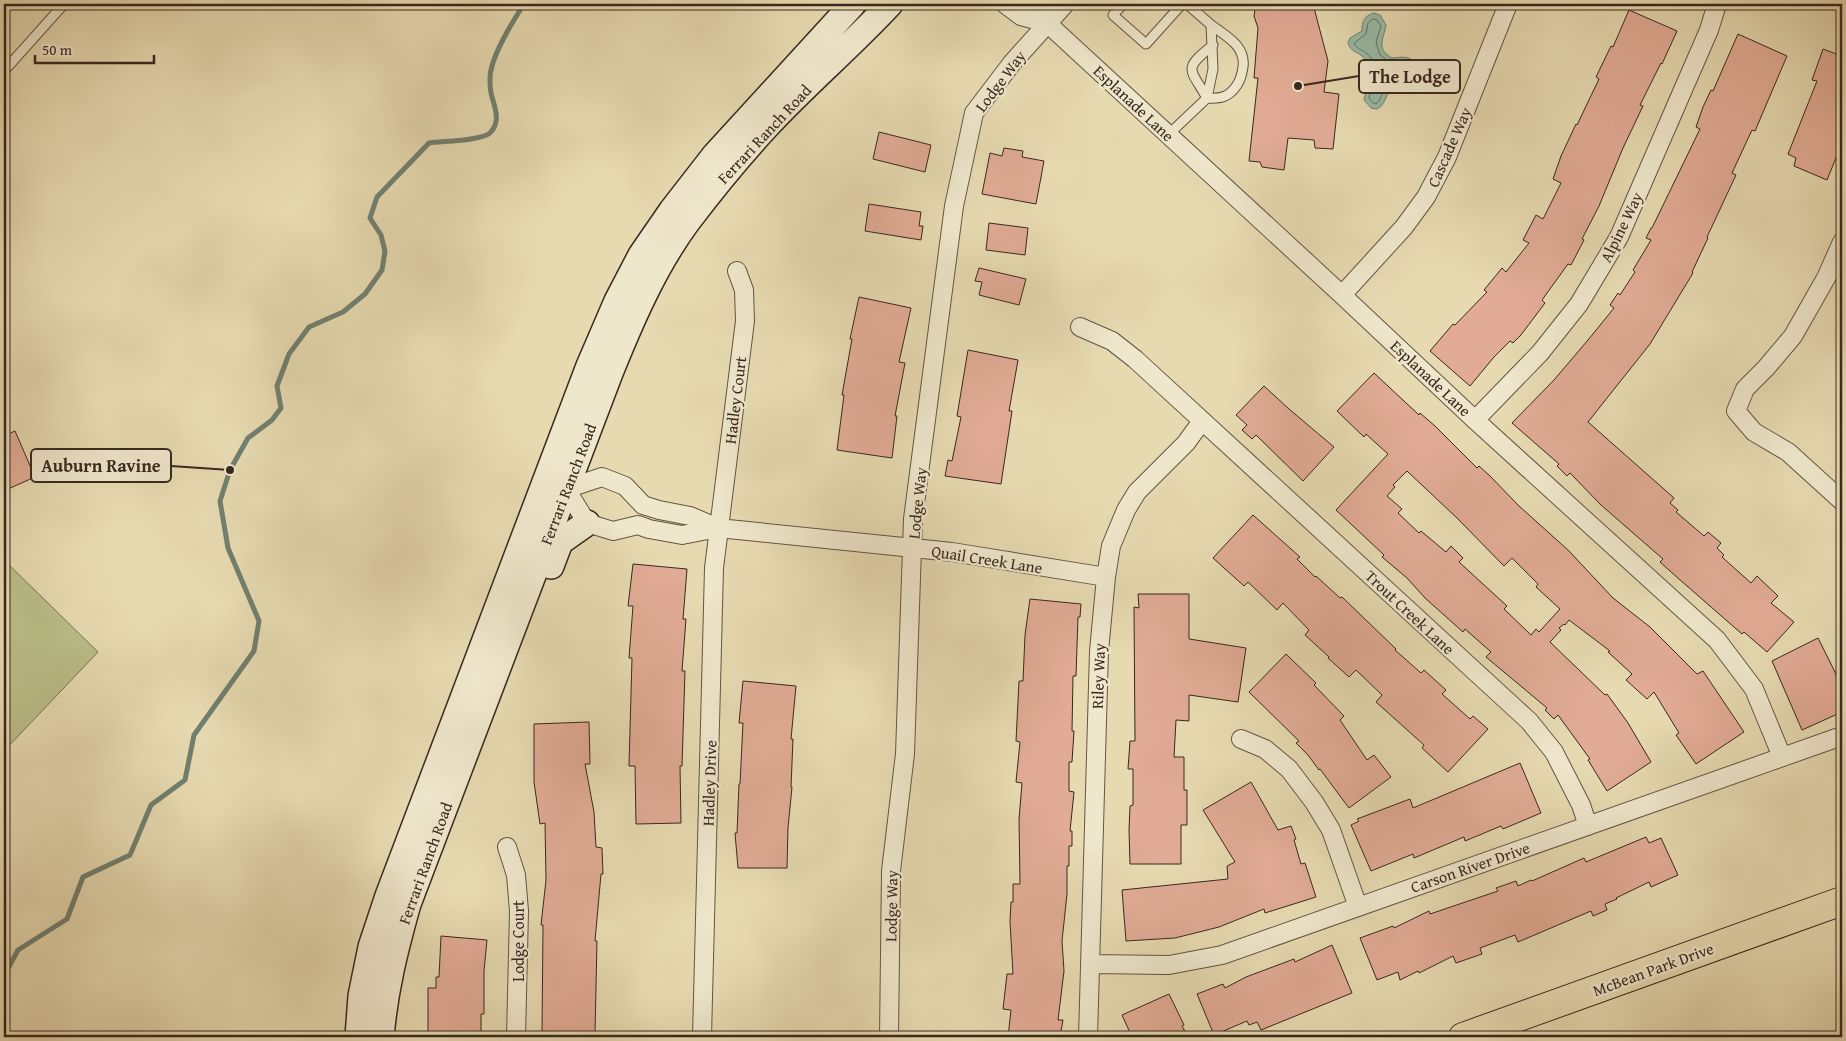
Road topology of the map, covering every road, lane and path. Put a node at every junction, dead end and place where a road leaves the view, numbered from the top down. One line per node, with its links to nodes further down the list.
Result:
1 (64, 4): 15 (lane)
2 (852, 4): 24 (main road, Ferrari Ranch Road)
3 (890, 4): 24 (main road, Ferrari Ranch Road)
4 (1005, 4): 12 (street, Esplanade Lane)
5 (1041, 4): 12 (street)
6 (1064, 4): 12 (street, Lodge Way)
7 (1123, 4): 8 (lane)
8 (1182, 4)
9 (1187, 4): 13 (lane)
10 (1508, 4): 20 (street, Cascade Way)
11 (1716, 4): 22 (street, Alpine Way)
12 (1047, 24): 17 (street, Esplanade Lane); 30 (street, Lodge Way)
13 (1212, 25): 14 (lane); 16 (lane)
14 (1213, 45): 16 (lane); 16 (lane)
15 (4, 71)
16 (1207, 98): 17 (lane)
17 (1168, 135): 20 (street, Esplanade Lane)
18 (1842, 242): 25 (street)
19 (737, 272): 29 (street, Hadley Court)
20 (1342, 295): 22 (street, Esplanade Lane)
21 (1080, 327): 23 (street, Trout Creek Lane)
22 (1474, 420): 35 (street, Esplanade Lane)
23 (1202, 421): 31 (street, Riley Way); 36 (street, Trout Creek Lane)
24 (555, 486): 26 (street); 27 (street); 32 (main road, Ferrari Ranch Road); 41 (main road, Ferrari Ranch Road)
25 (1842, 501)
26 (643, 504): 28 (street); 29 (street)
27 (587, 523): 28 (street); 32 (main road)
28 (638, 525): 29 (street)
29 (718, 528): 30 (street, Quail Creek Lane); 44 (street, Hadley Drive)
30 (912, 547): 31 (street, Quail Creek Lane); 45 (street, Lodge Way)
31 (1106, 577): 40 (street, Riley Way)
32 (480, 715): 42 (main road, Ferrari Ranch Road)
33 (1842, 736): 35 (street, Carson River Drive)
34 (1241, 739): 39 (street)
35 (1782, 757): 36 (street, Carson River Drive)
36 (1588, 826): 39 (street, Carson River Drive)
37 (507, 847): 43 (street, Lodge Court)
38 (1842, 901): 47 (main road, McBean Park Drive)
39 (1358, 907): 40 (street, Carson River Drive)
40 (1090, 964): 46 (street, Riley Way)
41 (358, 1037)
42 (380, 1037)
43 (516, 1037)
44 (702, 1037)
45 (889, 1037)
46 (1088, 1037)
47 (1463, 1037)

